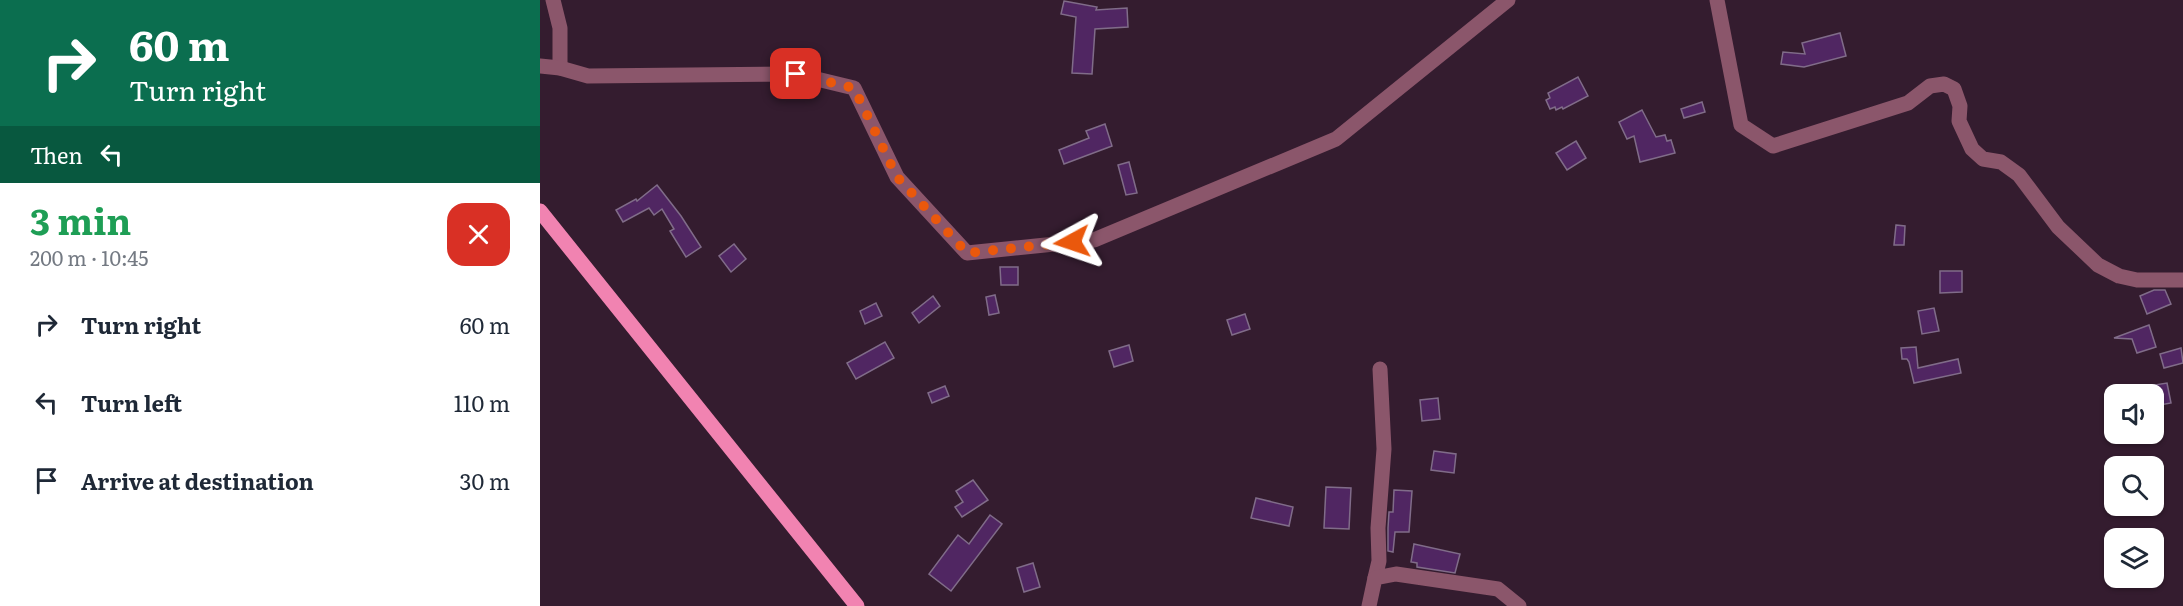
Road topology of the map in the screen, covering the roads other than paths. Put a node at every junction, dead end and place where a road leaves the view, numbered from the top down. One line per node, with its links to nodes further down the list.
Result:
1 (553, 0): 5 (street)
2 (1508, 0): 5 (street)
3 (1717, 0): 7 (street)
4 (540, 66): 5 (street)
5 (560, 68)
6 (540, 211): 10 (main road)
7 (2183, 280)
8 (1380, 369): 9 (street)
9 (1375, 578): 11 (street); 12 (street)
10 (856, 606)
11 (1369, 606)
12 (1520, 606)

